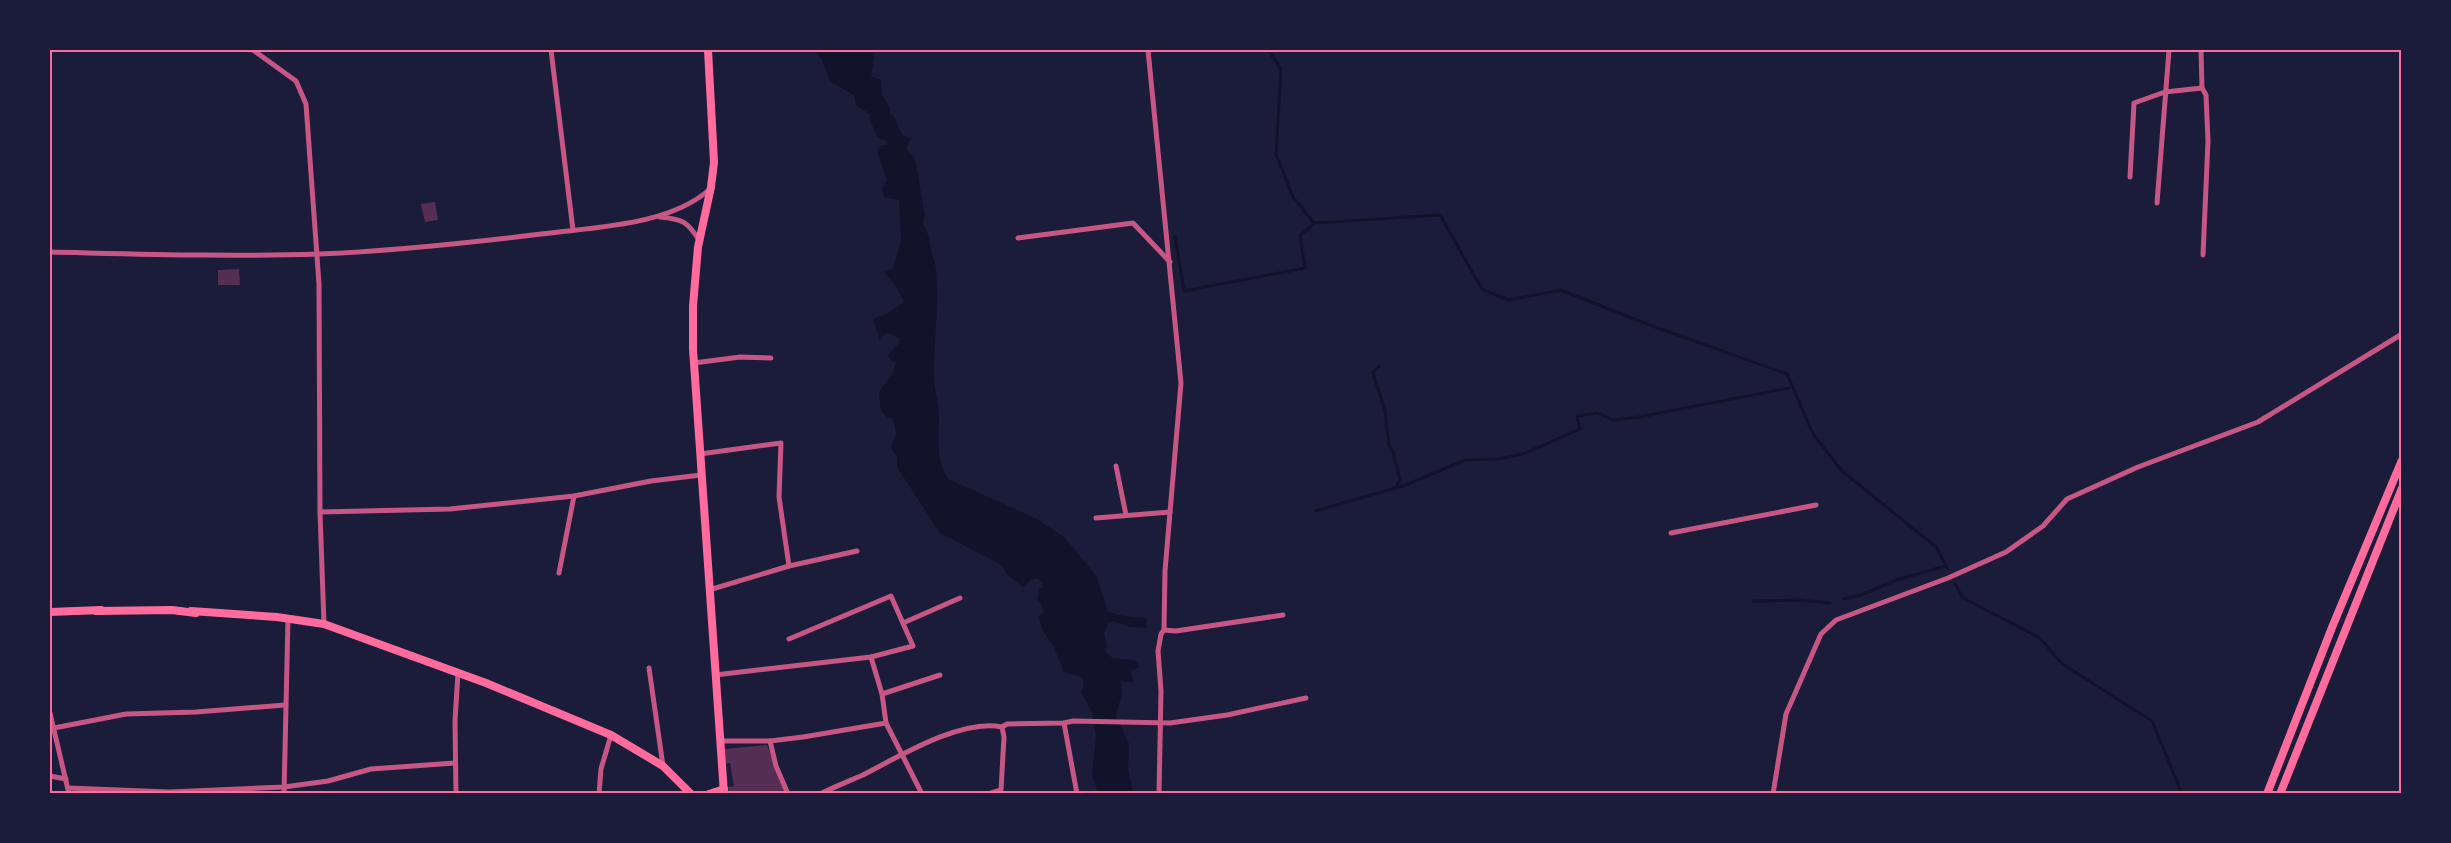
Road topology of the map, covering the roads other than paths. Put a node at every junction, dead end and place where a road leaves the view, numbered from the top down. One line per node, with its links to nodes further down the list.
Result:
1 (253, 50): 17 (street)
2 (550, 50): 13 (street)
3 (708, 50): 10 (main road)
4 (1148, 50): 19 (street)
5 (2169, 50): 8 (street)
6 (2201, 50): 7 (street)
7 (2202, 88): 8 (street); 18 (street)
8 (2165, 92): 9 (street); 11 (street)
9 (2130, 177)
10 (711, 187): 12 (street); 15 (main road)
11 (2157, 203)
12 (658, 217): 13 (street); 15 (street)
13 (573, 230): 17 (street)
14 (1018, 238): 19 (street)
15 (699, 240): 22 (main road)
16 (50, 252): 17 (street)
17 (318, 254): 30 (street)
18 (2203, 255)
19 (1170, 262): 31 (street)
20 (2402, 334): 83 (street)
21 (771, 358): 22 (street)
22 (694, 363): 23 (main road)
23 (700, 454): 26 (main road); 36 (street)
24 (2402, 460): 84 (main road)
25 (1116, 466): 32 (street)
26 (701, 475): 28 (street); 38 (main road)
27 (2402, 488): 85 (main road)
28 (574, 496): 30 (street); 37 (street)
29 (1816, 505): 34 (street)
30 (320, 512): 44 (street)
31 (1170, 512): 32 (street); 45 (street)
32 (1126, 515): 33 (street)
33 (1096, 518)
34 (1671, 533)
35 (857, 550): 36 (street)
36 (789, 566): 38 (street)
37 (559, 573)
38 (709, 590): 50 (main road)
39 (960, 598): 43 (street)
40 (50, 612): 42 (main road)
41 (1283, 615): 45 (street)
42 (280, 619): 44 (main road); 54 (street)
43 (903, 623): 46 (street); 47 (street)
44 (324, 624): 49 (main road)
45 (1164, 630): 56 (street)
46 (789, 639)
47 (871, 657): 50 (street); 52 (street)
48 (649, 668): 66 (street)
49 (458, 673): 61 (main road); 65 (street)
50 (715, 675): 62 (main road)
51 (940, 675): 52 (street)
52 (882, 694): 57 (street)
53 (1306, 698): 56 (street)
54 (285, 705): 60 (street); 69 (street)
55 (50, 713): 60 (street)
56 (1160, 721): 58 (street); 82 (street)
57 (886, 723): 63 (street); 64 (street)
58 (1064, 723): 59 (street); 81 (street)
59 (1002, 727): 64 (street); 80 (street)
60 (54, 728): 68 (street)
61 (611, 735): 66 (main road); 74 (street)
62 (720, 741): 63 (street); 72 (main road)
63 (770, 741): 77 (street)
64 (900, 753): 78 (street); 79 (street)
65 (455, 763): 69 (street); 73 (street)
66 (663, 766): 75 (main road)
67 (50, 776): 68 (street)
68 (66, 778): 70 (street)
69 (284, 790): 71 (street)
70 (69, 791): 71 (street)
71 (94, 791)
72 (724, 791): 76 (main road)
73 (456, 794)
74 (599, 794)
75 (691, 794)
76 (710, 794)
77 (788, 794)
78 (820, 794)
79 (922, 794)
80 (988, 794)
81 (1077, 794)
82 (1159, 794)
83 (1773, 794)
84 (2267, 794)
85 (2280, 794)

